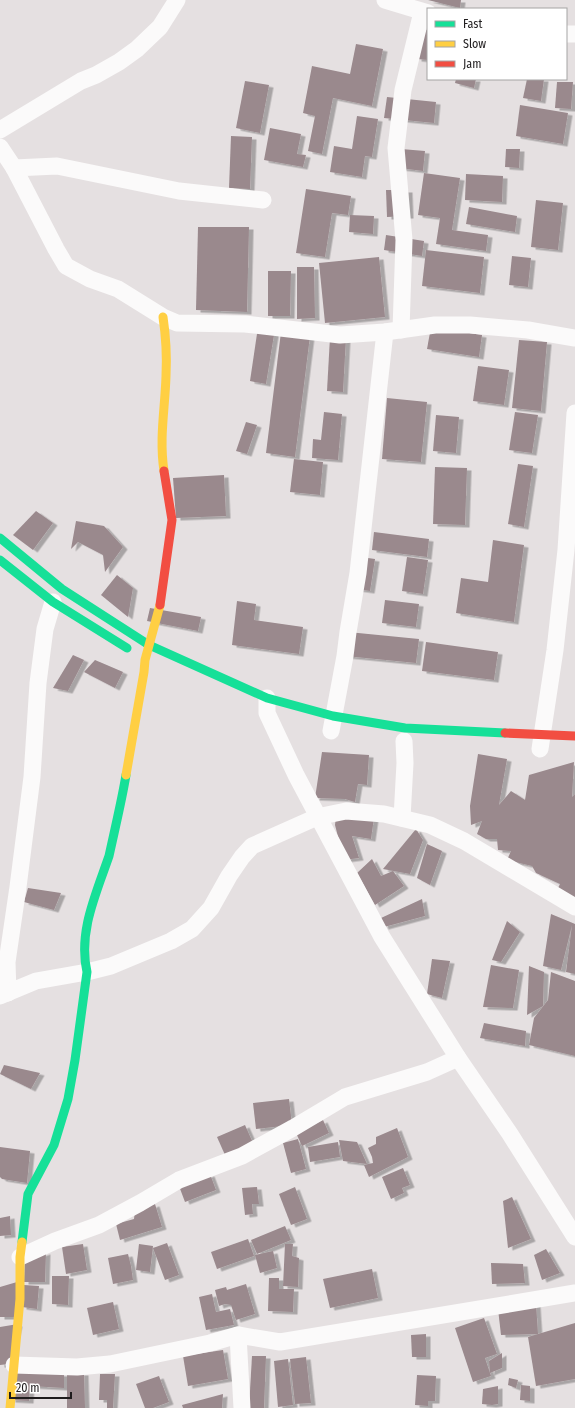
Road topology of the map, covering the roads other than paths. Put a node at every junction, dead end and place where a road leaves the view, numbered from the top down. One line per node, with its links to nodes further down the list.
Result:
1 (177, 0): 4 (street)
2 (386, 0): 3 (street)
3 (425, 12): 9 (street)
4 (0, 130)
5 (0, 147): 6 (street)
6 (14, 168): 7 (street); 8 (street)
7 (263, 200)
8 (163, 317): 9 (street); 15 (street)
9 (393, 331): 10 (street); 18 (street)
10 (575, 338)
11 (575, 413): 21 (street)
12 (0, 538): 15 (street)
13 (0, 560): 14 (street)
14 (53, 602): 16 (street); 26 (street)
15 (149, 645): 16 (street); 17 (street)
16 (142, 658): 25 (street)
17 (268, 710): 18 (street); 22 (street)
18 (331, 727): 21 (street)
19 (575, 736): 21 (street)
20 (404, 741): 23 (street)
21 (541, 745)
22 (317, 817): 23 (street); 25 (street); 27 (street)
23 (402, 818): 24 (street)
24 (575, 908)
25 (87, 972): 26 (street); 29 (street)
26 (4, 995)
27 (458, 1058): 28 (street); 29 (street)
28 (575, 1237)
29 (20, 1257): 32 (street)
30 (575, 1293): 31 (street)
31 (238, 1335): 32 (street); 34 (street)
32 (14, 1365): 33 (street)
33 (10, 1408)
34 (242, 1408)

